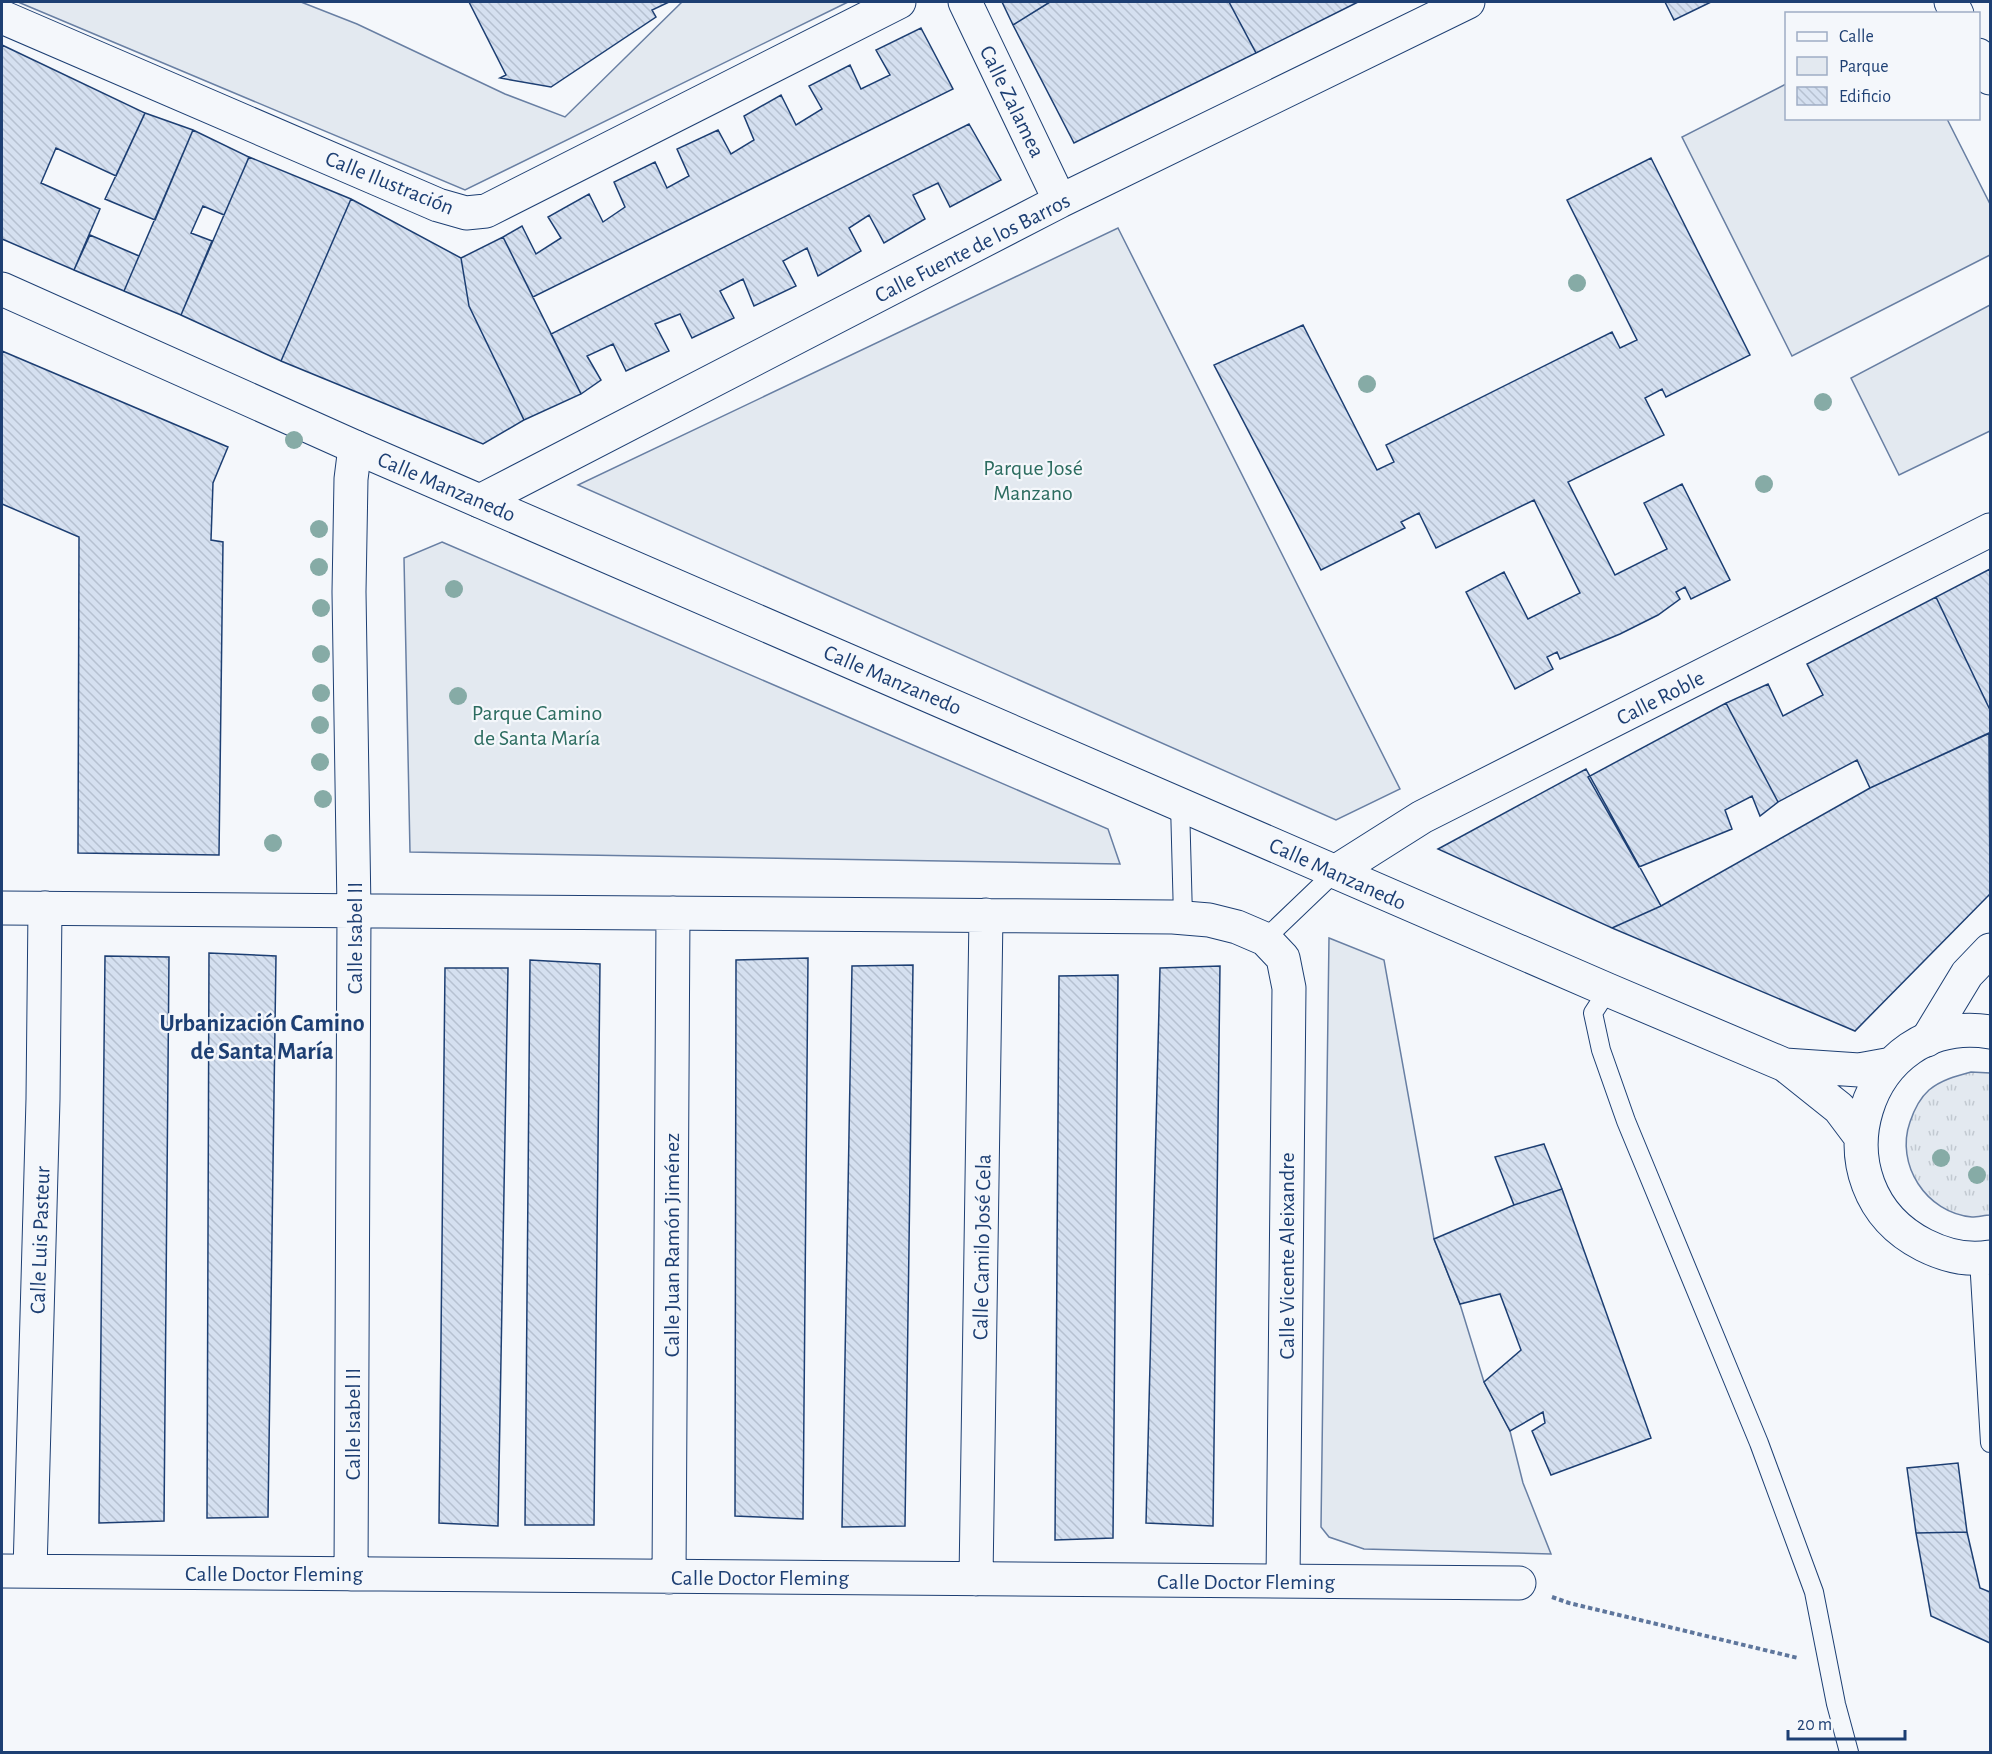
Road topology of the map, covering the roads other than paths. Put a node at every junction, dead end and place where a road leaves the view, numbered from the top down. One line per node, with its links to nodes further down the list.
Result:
1 (899, 2): 4 (street, Calle Ilustración)
2 (965, 2): 7 (street, Calle Zalamea)
3 (1468, 2): 7 (street, Calle Fuente de los Barros)
4 (2, 17)
5 (1980, 59): 6 (street)
6 (1990, 78)
7 (1060, 201): 10 (street, Calle Fuente de los Barros)
8 (2, 289): 9 (street, Calle Manzanedo)
9 (355, 447): 10 (street, Calle Manzanedo); 16 (street, Calle Isabel II)
10 (480, 501): 12 (street, Calle Manzanedo)
11 (1990, 530): 13 (street, Calle Roble)
12 (1180, 804): 13 (street, Calle Manzanedo); 19 (lane)
13 (1335, 872): 20 (lane); 22 (street, Calle Manzanedo)
14 (2, 908): 15 (street)
15 (45, 908): 16 (street); 30 (street, Calle Luis Pasteur)
16 (354, 910): 17 (street); 31 (street, Calle Isabel II)
17 (674, 913): 18 (street); 32 (street, Calle Juan Ramón Jiménez)
18 (987, 915): 19 (street); 33 (street, Calle Camilo José Cela)
19 (1183, 917): 20 (street)
20 (1265, 939): 34 (street, Calle Vicente Aleixandre)
21 (1990, 950): 24 (street)
22 (1608, 990): 26 (street, Calle Manzanedo); 36 (lane)
23 (1985, 1024): 24 (street)
24 (1927, 1040): 25 (street)
25 (1892, 1064): 26 (street, Calle Manzanedo); 27 (street)
26 (1785, 1065): 27 (street, Calle Manzanedo)
27 (1860, 1136): 28 (street)
28 (1985, 1258): 29 (lane)
29 (1990, 1443)
30 (16, 1571): 31 (street, Calle Doctor Fleming)
31 (351, 1574): 32 (street, Calle Doctor Fleming)
32 (669, 1577): 33 (street, Calle Doctor Fleming)
33 (976, 1579): 34 (street, Calle Doctor Fleming)
34 (1283, 1581): 35 (street, Calle Doctor Fleming)
35 (1519, 1583)
36 (1849, 1752)

